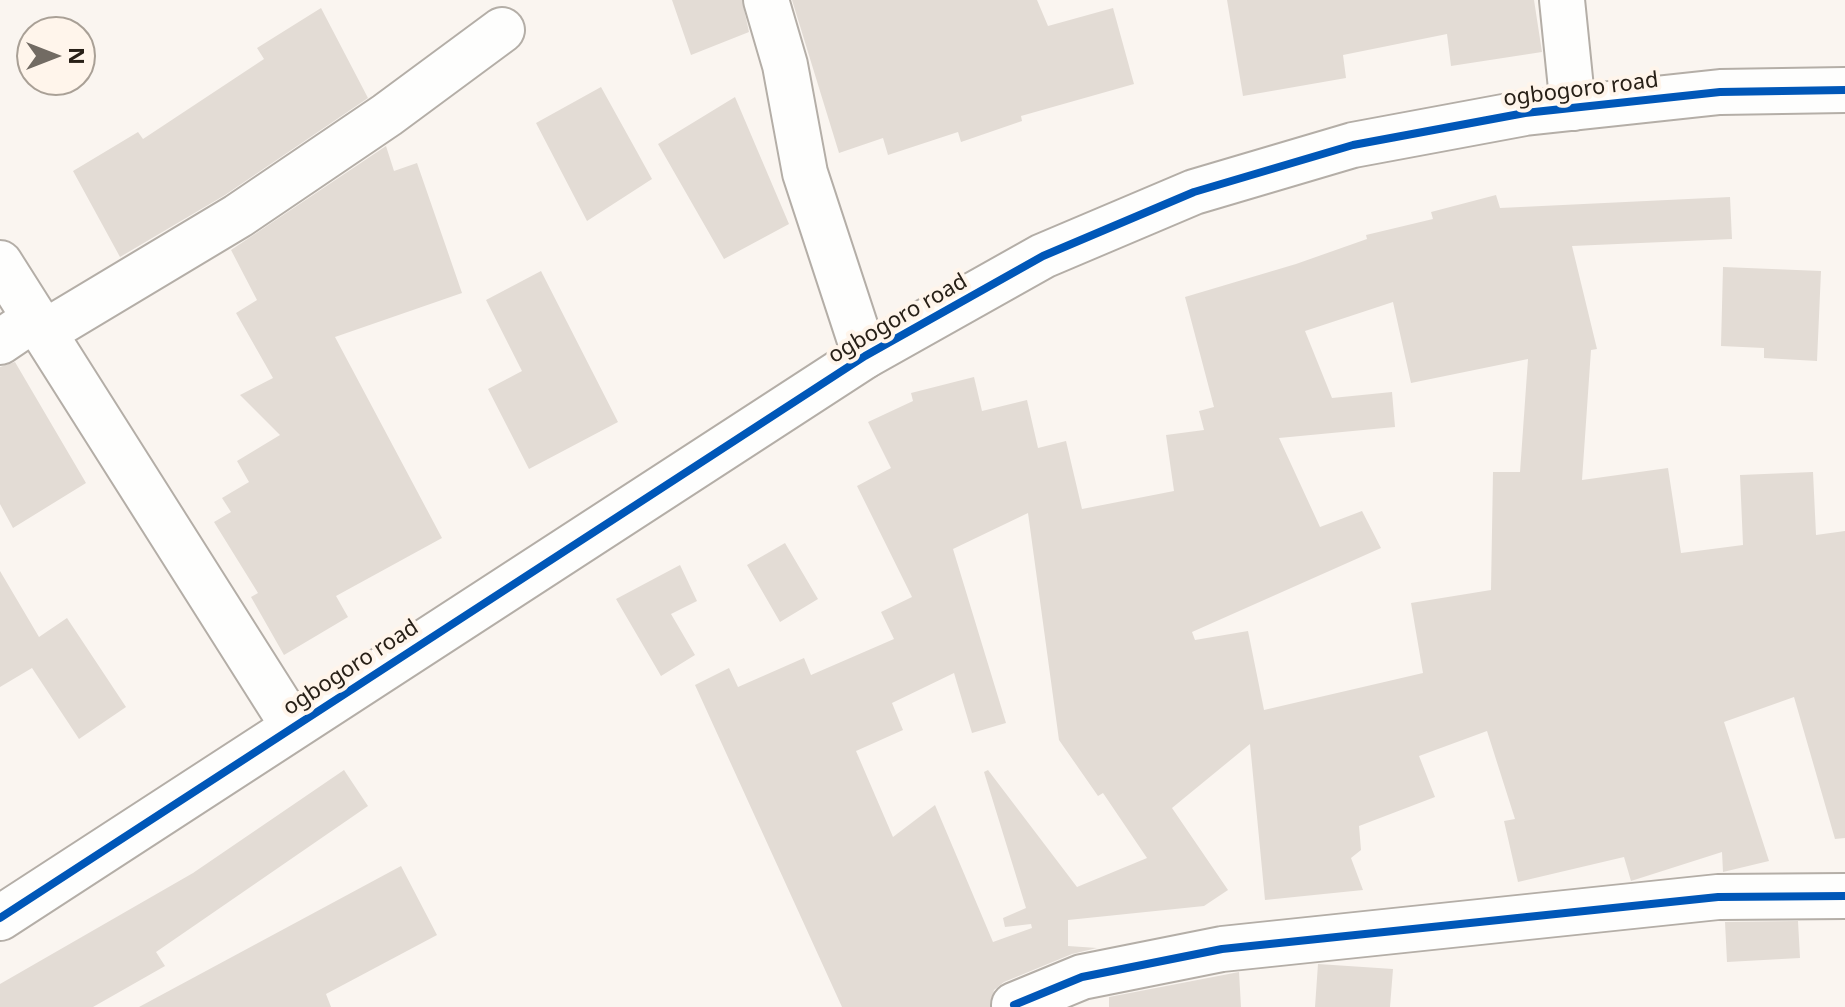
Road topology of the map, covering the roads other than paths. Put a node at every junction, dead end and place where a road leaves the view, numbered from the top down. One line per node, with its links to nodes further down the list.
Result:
1 (766, 0): 8 (street)
2 (1562, 0): 5 (street)
3 (502, 30): 7 (street)
4 (1845, 90): 5 (street, ogbogoro road)
5 (1573, 108): 8 (street, ogbogoro road)
6 (0, 263): 7 (street)
7 (26, 331): 9 (street)
8 (865, 356): 9 (street, ogbogoro road)
9 (293, 726): 11 (street, ogbogoro road)
10 (1845, 896): 12 (street)
11 (0, 918)
12 (1014, 1005)

